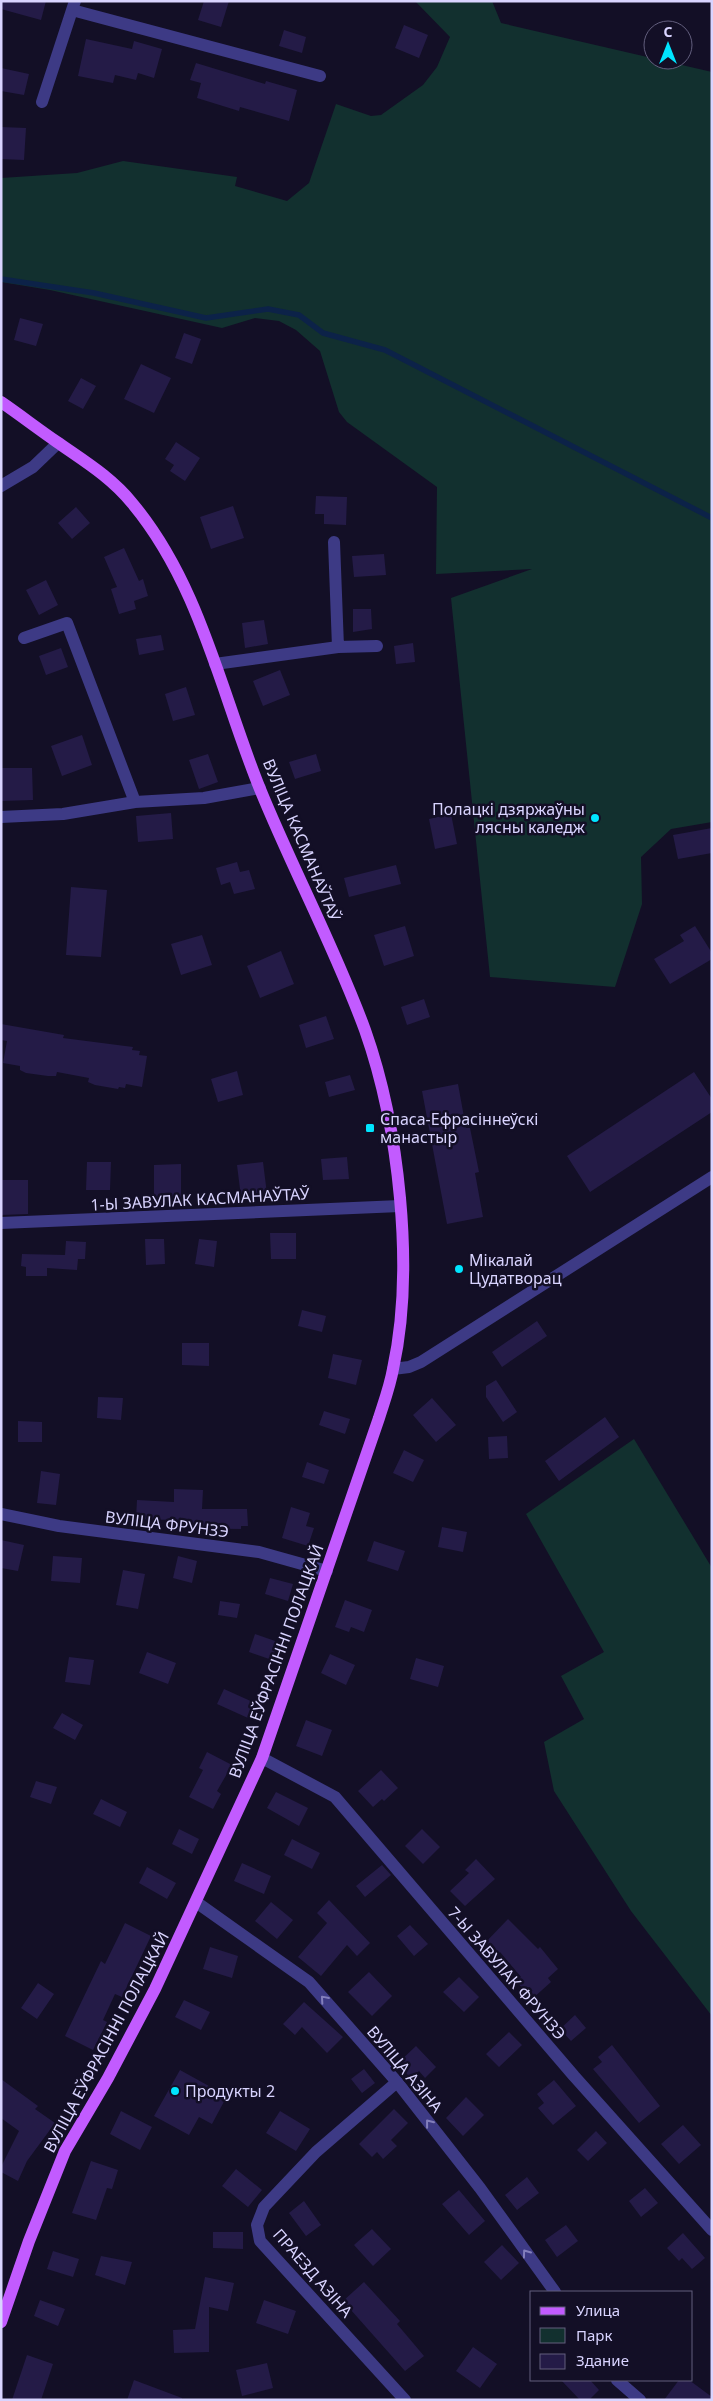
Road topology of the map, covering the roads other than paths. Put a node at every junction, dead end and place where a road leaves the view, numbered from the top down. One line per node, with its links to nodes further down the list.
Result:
1 (74, 6): 2 (street); 3 (street)
2 (320, 76)
3 (42, 102)
4 (1, 402): 5 (main road, ВУЛІЦА КАСМАНАЎТАЎ)
5 (58, 443): 6 (street); 11 (main road, ВУЛІЦА КАСМАНАЎТАЎ)
6 (1, 486)
7 (334, 542): 10 (street)
8 (24, 638): 13 (street)
9 (377, 646): 10 (street)
10 (338, 648): 11 (street)
11 (215, 664): 12 (main road, ВУЛІЦА КАСМАНАЎТАЎ)
12 (260, 788): 13 (street); 16 (main road, ВУЛІЦА КАСМАНАЎТАЎ)
13 (135, 802): 14 (street)
14 (1, 817)
15 (712, 1177): 18 (street)
16 (400, 1206): 17 (street, 1-Ы ЗАВУЛАК КАСМАНАЎТАЎ); 18 (main road, ВУЛІЦА КАСМАНАЎТАЎ)
17 (1, 1223)
18 (393, 1369): 20 (main road, ВУЛІЦА ЕЎФРАСІННІ ПОЛАЦКАЙ)
19 (1, 1514): 20 (street, ВУЛІЦА ФРУНЗЭ)
20 (327, 1571): 21 (main road, ВУЛІЦА ЕЎФРАСІННІ ПОЛАЦКАЙ)
21 (262, 1758): 22 (main road, ВУЛІЦА ЕЎФРАСІННІ ПОЛАЦКАЙ); 24 (street, 7-Ы ЗАВУЛАК ФРУНЗЭ)
22 (196, 1902): 23 (street, ВУЛІЦА АЗІНА, one-way to 22); 26 (main road, ВУЛІЦА ЕЎФРАСІННІ ПОЛАЦКАЙ)
23 (396, 2082): 25 (street, ВУЛІЦА АЗІНА, one-way to 23); 28 (street, ПРАЕЗД АЗІНА)
24 (712, 2230)
25 (554, 2291)
26 (1, 2322)
27 (618, 2381): 29 (street)
28 (404, 2400)
29 (640, 2400)

